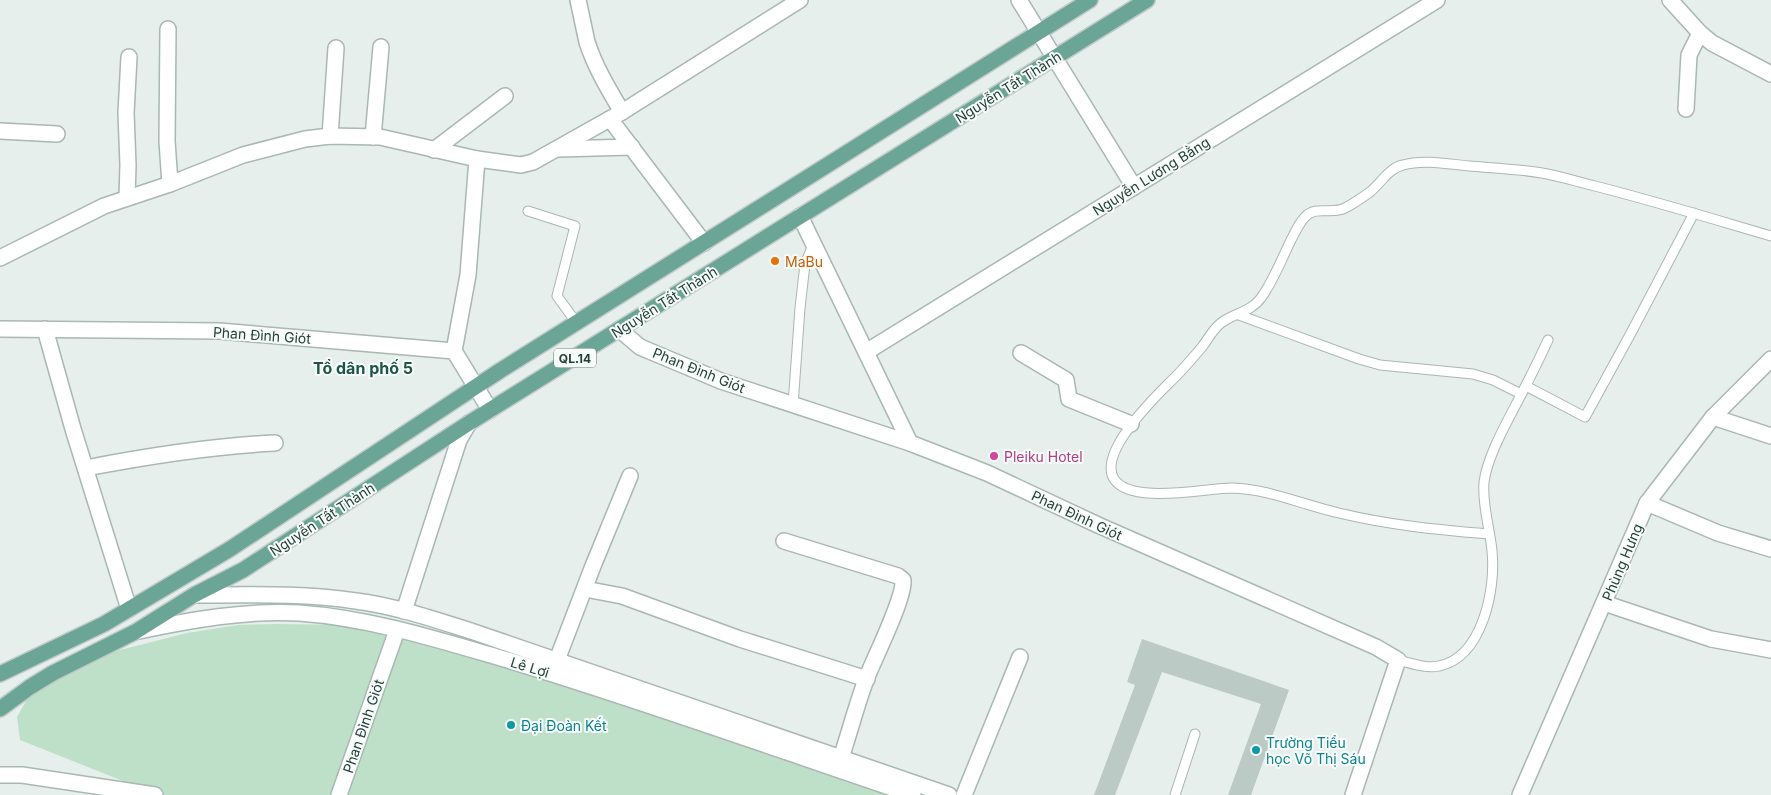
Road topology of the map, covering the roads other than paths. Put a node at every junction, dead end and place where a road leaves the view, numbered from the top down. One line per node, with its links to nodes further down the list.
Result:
1 (578, 0): 18 (street)
2 (800, 0): 18 (street)
3 (1019, 0): 9 (street)
4 (1090, 0): 9 (main road, Nguyễn Tất Thành / QL.14)
5 (1147, 0): 14 (main road, Nguyễn Tất Thành / QL.14)
6 (1437, 0): 28 (street, Nguyễn Lương Bằng)
7 (1670, 0): 10 (street)
8 (168, 30): 27 (street)
9 (1038, 32): 14 (street); 34 (main road, Nguyễn Tất Thành / QL.14)
10 (1700, 33): 15 (street); 17 (street)
11 (381, 47): 22 (street)
12 (336, 48): 21 (street)
13 (130, 58): 29 (street)
14 (1054, 58): 28 (street); 32 (main road, Nguyễn Tất Thành / QL.14)
15 (1771, 74)
16 (506, 96): 25 (street)
17 (1686, 110)
18 (616, 115): 23 (street); 24 (street)
19 (0, 131): 20 (street)
20 (57, 134)
21 (330, 136): 22 (street); 27 (street)
22 (373, 137): 25 (street)
23 (632, 147): 24 (street); 34 (street)
24 (556, 149): 26 (street)
25 (434, 150): 26 (street)
26 (477, 159): 43 (street)
27 (170, 184): 29 (street)
28 (1134, 187): 44 (street, Nguyễn Lương Bằng)
29 (127, 198): 36 (street)
30 (528, 211): 38 (lane)
31 (1694, 213): 33 (lane); 37 (lane); 48 (lane)
32 (800, 216): 35 (street); 41 (main road, Nguyễn Tất Thành / QL.14)
33 (1771, 236)
34 (704, 243): 38 (main road, Nguyễn Tất Thành / QL.14)
35 (814, 245): 44 (street); 49 (lane)
36 (0, 258)
37 (1240, 315): 48 (lane); 53 (lane)
38 (576, 322): 47 (main road, Nguyễn Tất Thành / QL.14)
39 (0, 329): 40 (street, Phan Đình Giót)
40 (46, 329): 43 (street, Phan Đình Giót); 57 (street)
41 (620, 330): 49 (street, Phan Đình Giót); 50 (main road, Nguyễn Tất Thành / QL.14)
42 (1548, 340): 48 (lane)
43 (454, 351): 47 (street)
44 (866, 352): 56 (street)
45 (1021, 353): 53 (street)
46 (1771, 359): 51 (street, Phùng Hưng)
47 (475, 387): 50 (street); 65 (main road, Nguyễn Tất Thành / QL.14)
48 (1524, 390): 60 (lane)
49 (793, 404): 56 (street, Phan Đình Giót)
50 (490, 410): 52 (main road, Nguyễn Tất Thành / QL.14)
51 (1713, 417): 54 (street); 59 (street, Phùng Hưng)
52 (469, 423): 64 (main road, Nguyễn Tất Thành / QL.14); 68 (street)
53 (1131, 424): 60 (lane)
54 (1771, 436)
55 (275, 443): 57 (street)
56 (910, 443): 74 (street, Phan Đình Giót)
57 (86, 468): 67 (street)
58 (630, 476): 63 (street)
59 (1647, 503): 62 (street); 66 (street, Phùng Hưng)
60 (1489, 534): 74 (lane)
61 (784, 541): 76 (street)
62 (1771, 549)
63 (585, 589): 73 (street); 76 (street)
64 (194, 595): 65 (main road); 68 (street); 70 (main road, Nguyễn Tất Thành / QL.14)
65 (149, 597): 67 (main road, Nguyễn Tất Thành / QL.14)
66 (1604, 603): 71 (street); 88 (street, Phùng Hưng)
67 (130, 609): 75 (main road, Nguyễn Tất Thành / QL.14)
68 (404, 611): 73 (street)
69 (397, 630): 70 (street, Lê Lợi); 79 (street, Lê Lợi); 82 (street, Phan Đình Giót)
70 (135, 632): 77 (main road, Nguyễn Tất Thành / QL.14)
71 (1771, 650)
72 (1020, 657): 85 (street)
73 (557, 660): 79 (street)
74 (1398, 660): 87 (street)
75 (0, 674)
76 (866, 679): 79 (street)
77 (0, 709)
78 (1194, 734): 86 (lane)
79 (840, 764): 83 (street, Lê Lợi); 84 (street)
80 (0, 775): 81 (street)
81 (155, 795)
82 (339, 795)
83 (913, 795)
84 (949, 795)
85 (964, 795)
86 (1175, 795)
87 (1353, 795)
88 (1520, 795)

